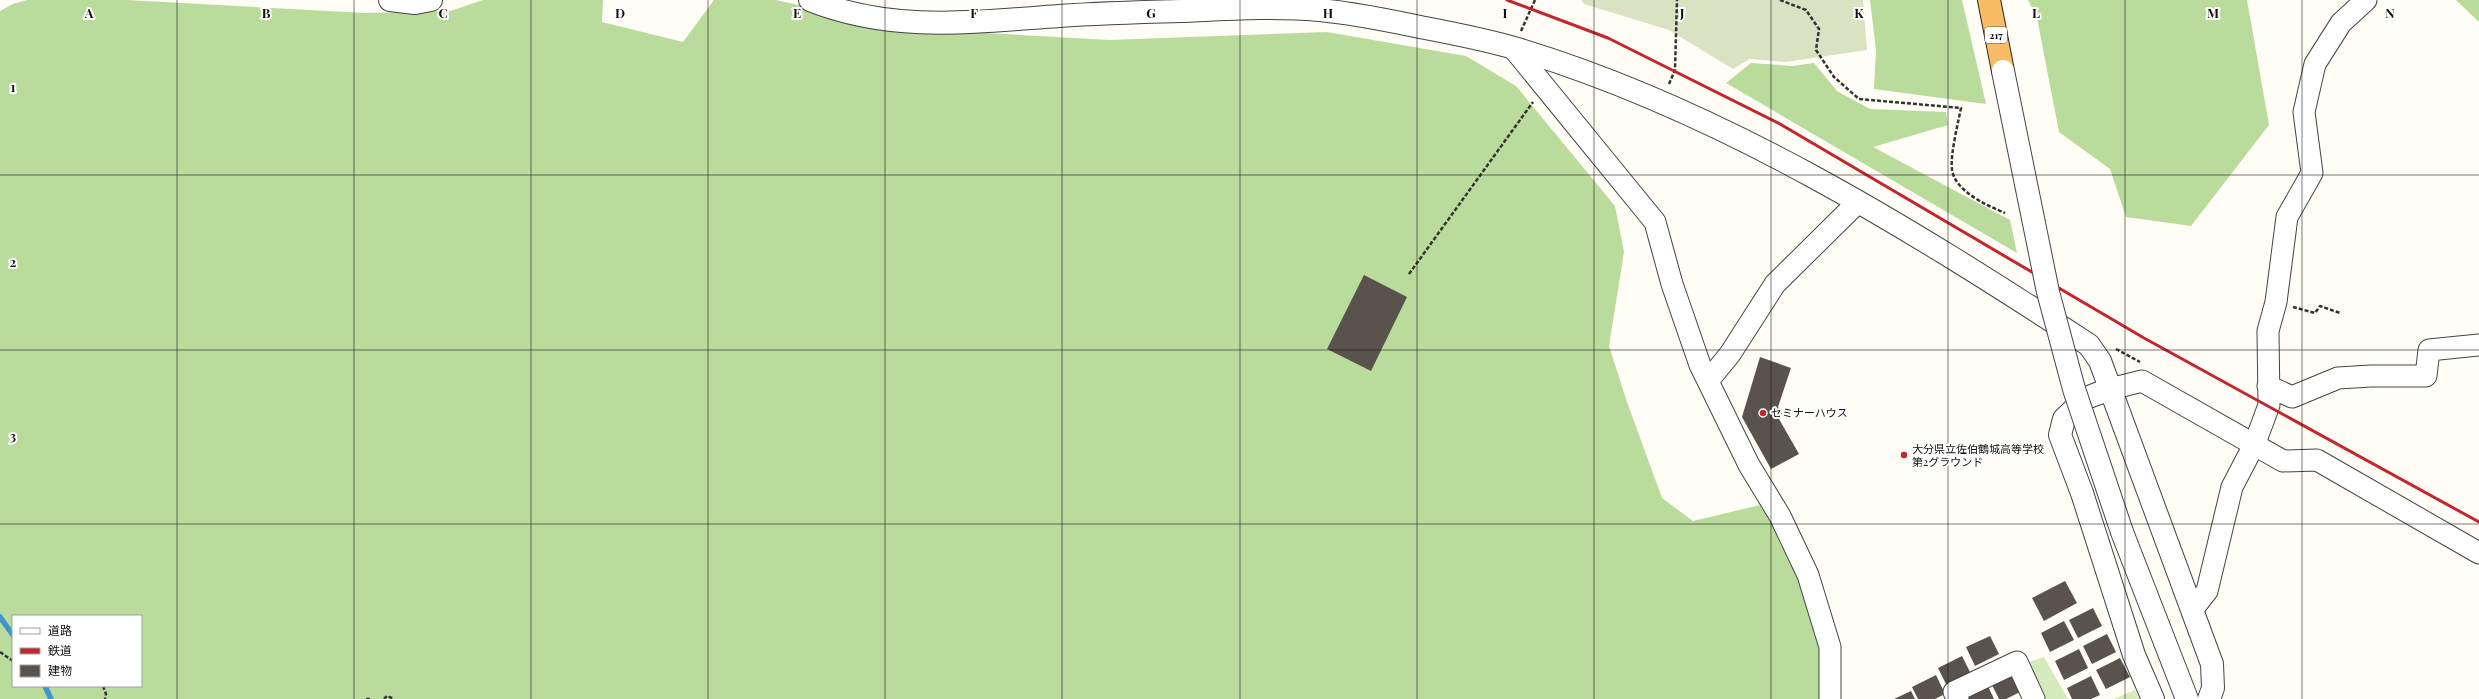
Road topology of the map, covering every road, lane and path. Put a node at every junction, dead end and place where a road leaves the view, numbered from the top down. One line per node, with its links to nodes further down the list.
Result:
1 (390, 0): 2 (street)
2 (431, 0)
3 (810, 0): 9 (street)
4 (1535, 0): 9 (path)
5 (1677, 0): 12 (path)
6 (1780, 0): 14 (path)
7 (1989, 0): 10 (highway, 217)
8 (2366, 0): 16 (street)
9 (1513, 48): 11 (street); 12 (street)
10 (2003, 71): 37 (street, bridge)
11 (1540, 92): 15 (path); 19 (street)
12 (1661, 103): 13 (street)
13 (1857, 203): 19 (street); 21 (street)
14 (2005, 212)
15 (1409, 274)
16 (2276, 302): 17 (path); 20 (street)
17 (2340, 313)
18 (2479, 345): 20 (street)
19 (1708, 381): 33 (street)
20 (2268, 386): 22 (street)
21 (2110, 389): 22 (street); 24 (street); 36 (street)
22 (2255, 443): 23 (street); 24 (street)
23 (2479, 553)
24 (2192, 610): 38 (street)
25 (0, 652): 26 (path)
26 (12, 660)
27 (103, 687): 28 (path)
28 (105, 699)
29 (366, 699): 30 (path)
30 (371, 699)
31 (384, 699): 32 (path)
32 (394, 699)
33 (1830, 699)
34 (1958, 699): 35 (street)
35 (2034, 699)
36 (2153, 699)
37 (2187, 699)
38 (2209, 699)

